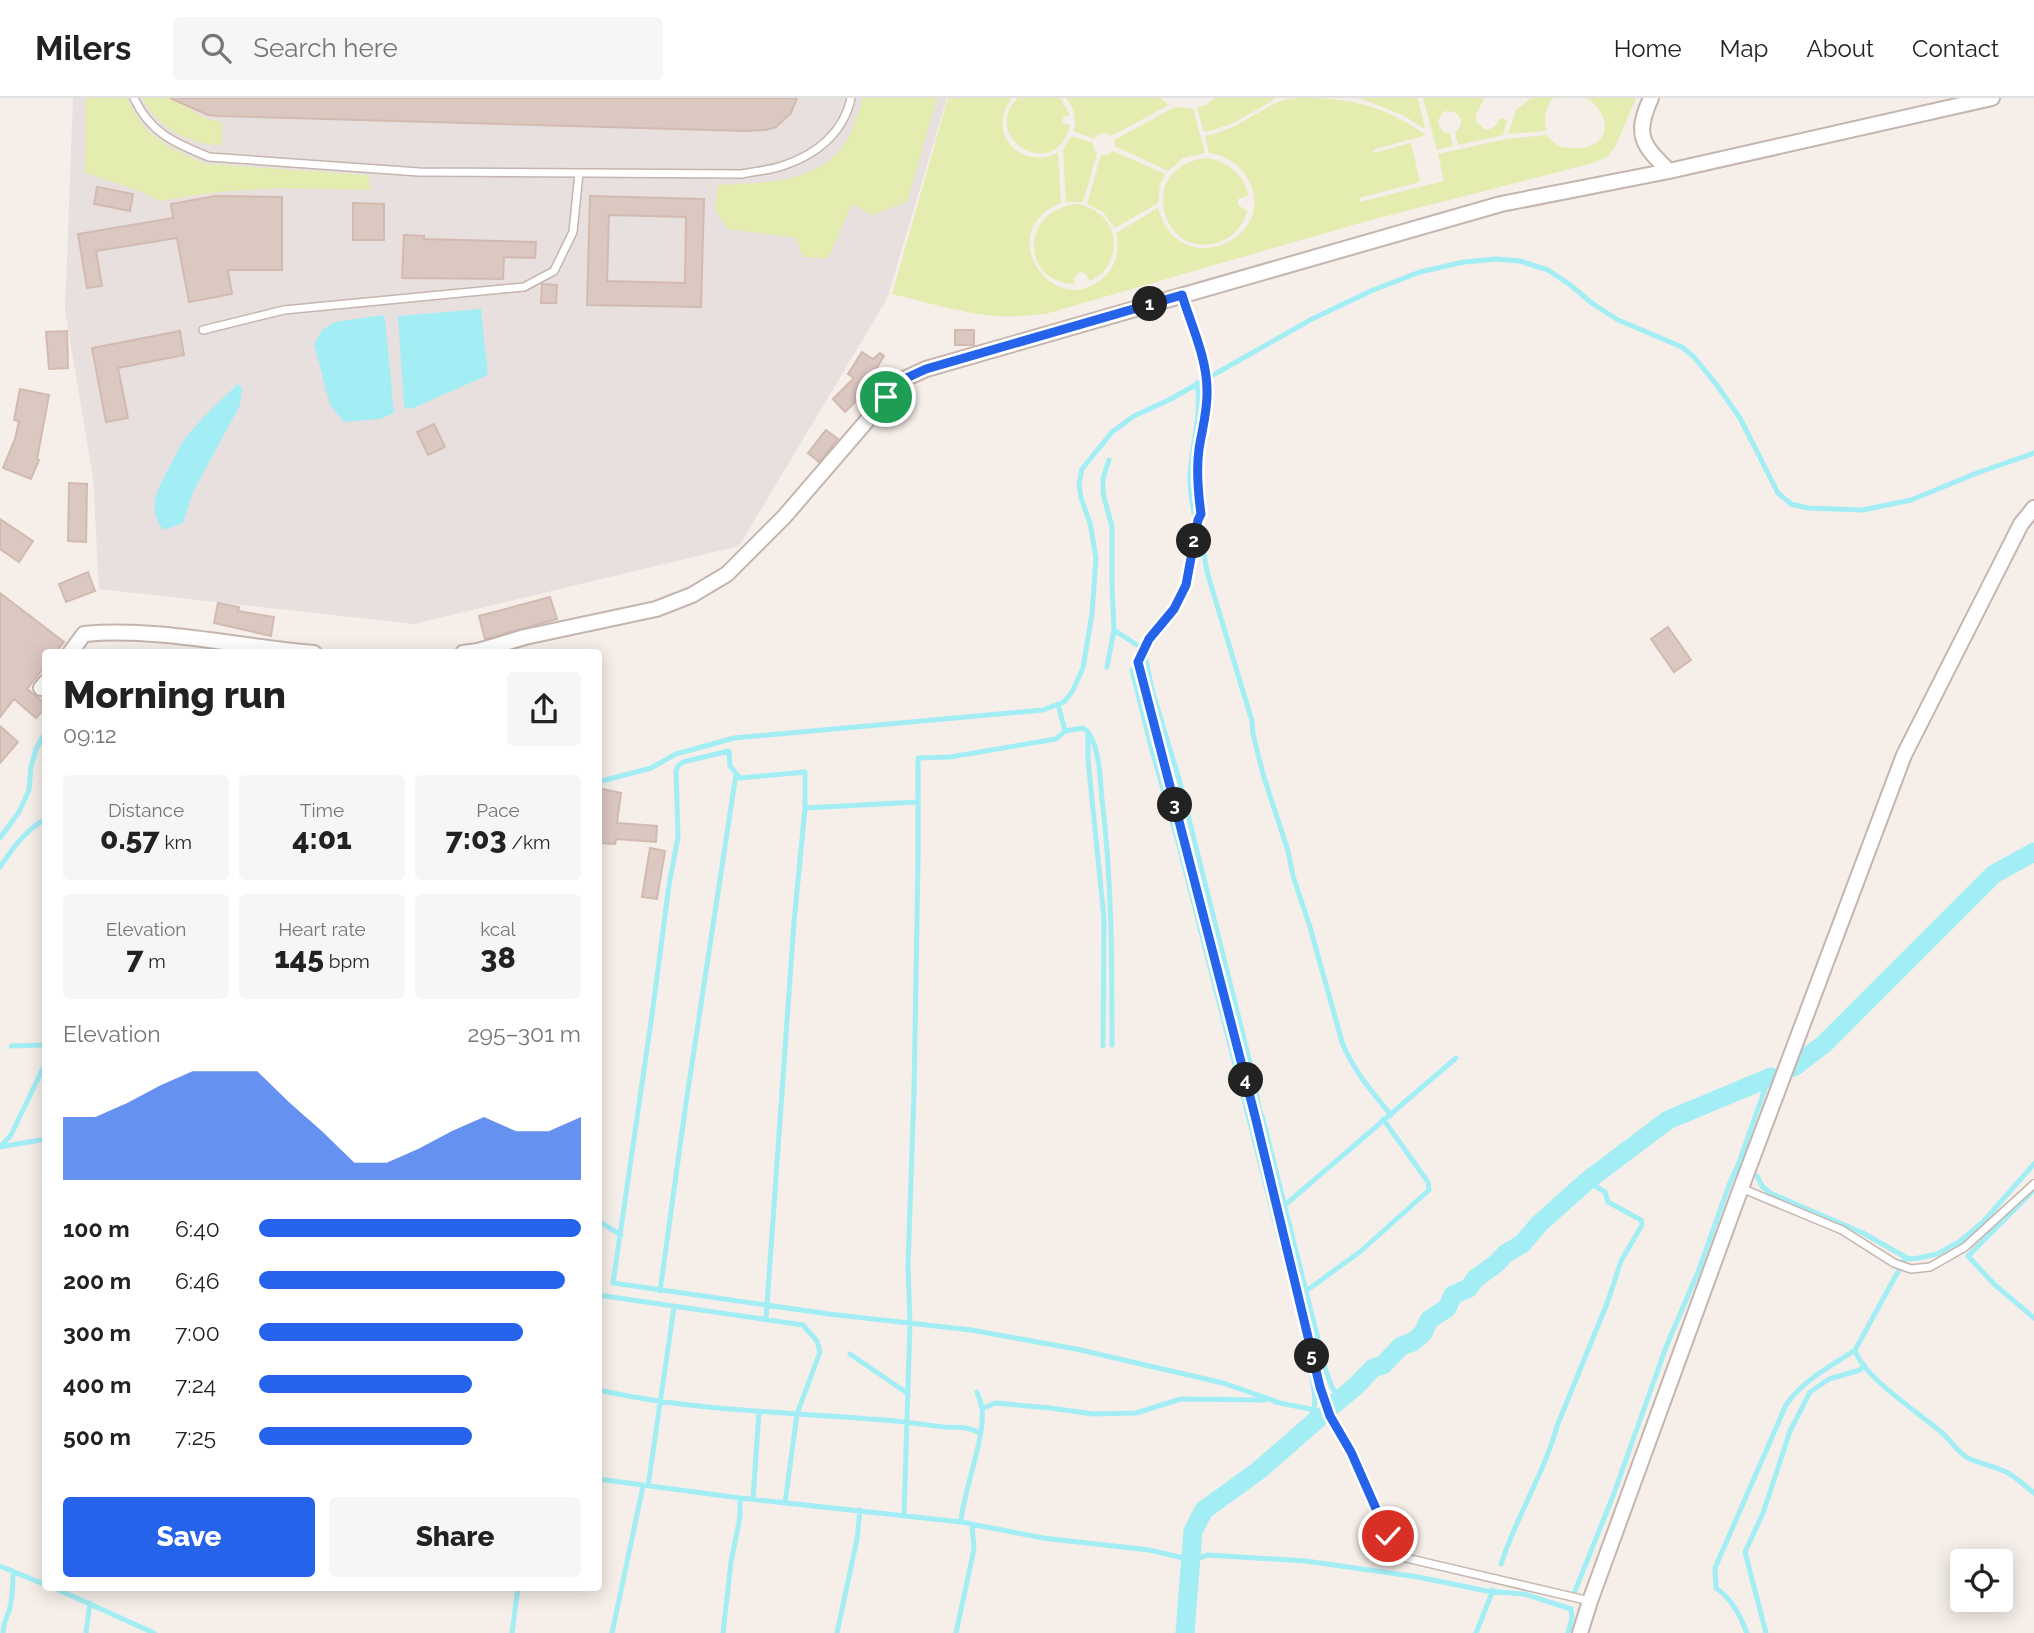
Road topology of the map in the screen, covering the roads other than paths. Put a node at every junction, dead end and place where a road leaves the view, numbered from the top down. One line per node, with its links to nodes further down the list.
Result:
1 (134, 98): 6 (lane)
2 (851, 98): 6 (lane)
3 (1651, 98): 5 (street)
4 (1992, 98): 5 (street)
5 (1669, 171): 7 (street)
6 (579, 173): 8 (lane)
7 (1182, 295): 12 (street); 15 (lane)
8 (203, 330)
9 (2034, 508): 14 (street)
10 (73, 649): 11 (street)
11 (267, 649)
12 (487, 649)
13 (2034, 1184): 14 (lane)
14 (1741, 1188): 15 (street)
15 (1590, 1601): 16 (street)
16 (1580, 1633)

